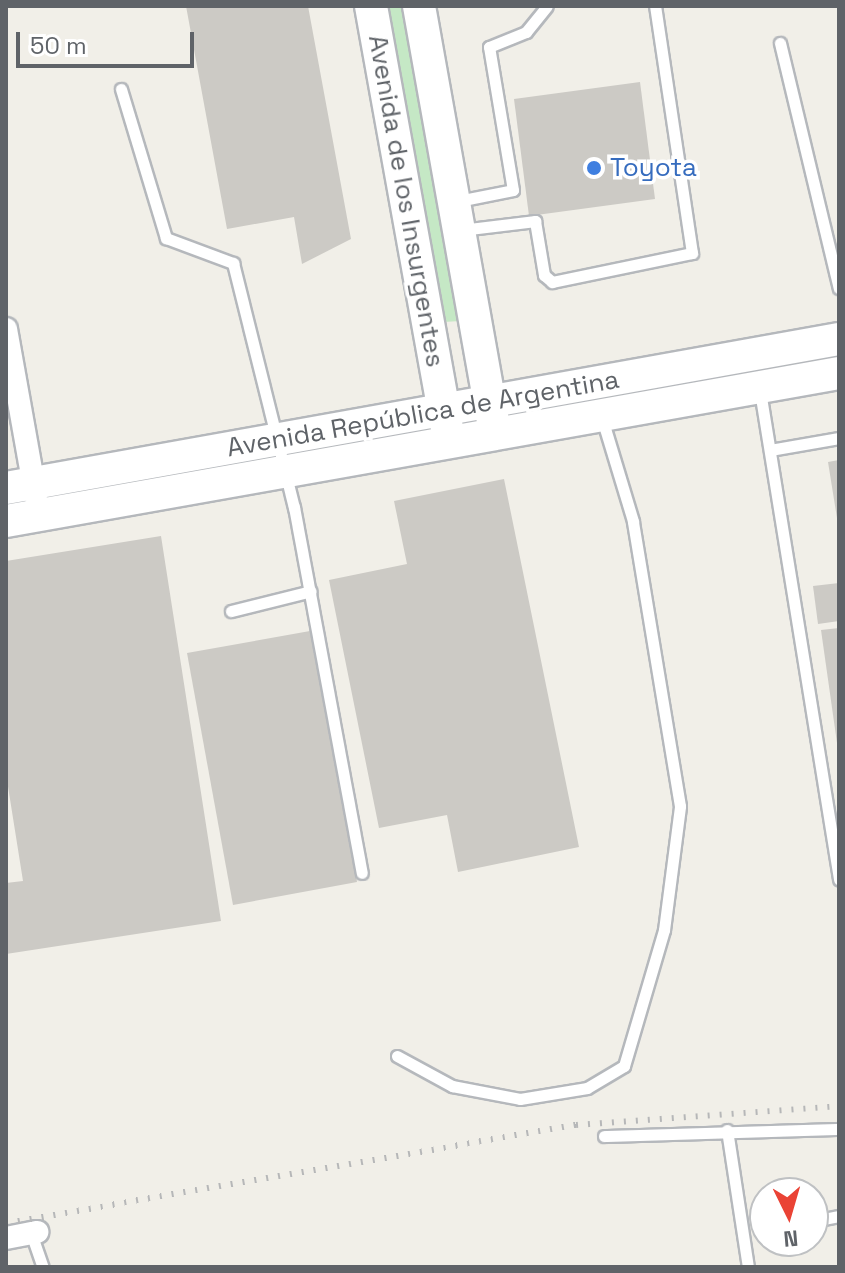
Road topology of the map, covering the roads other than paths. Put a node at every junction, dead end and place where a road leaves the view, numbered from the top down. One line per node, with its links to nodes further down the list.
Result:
1 (371, 6): 14 (main road, Avenida de los Insurgentes)
2 (419, 6): 7 (main road, Avenida de los Insurgentes)
3 (547, 6): 7 (lane)
4 (655, 6): 7 (lane)
5 (780, 43): 8 (lane)
6 (121, 89): 18 (lane)
7 (456, 216): 13 (main road, Avenida de los Insurgentes)
8 (839, 288)
9 (6, 329): 22 (street)
10 (839, 339): 13 (main road, Avenida República de Argentina)
11 (839, 373): 12 (main road, Avenida República de Argentina)
12 (759, 387): 15 (main road, Avenida República de Argentina); 20 (lane)
13 (489, 402): 14 (main road, Avenida República de Argentina); 16 (main road, Avenida de los Insurgentes)
14 (444, 410): 18 (main road, Avenida República de Argentina); 19 (main road, Avenida de los Insurgentes)
15 (602, 415): 16 (main road, Avenida República de Argentina); 29 (lane)
16 (495, 434): 19 (main road, Avenida República de Argentina)
17 (839, 438): 20 (lane)
18 (274, 440): 21 (lane); 22 (main road, Avenida República de Argentina)
19 (450, 442): 21 (main road, Avenida República de Argentina)
20 (770, 450): 28 (lane)
21 (281, 472): 23 (main road, Avenida República de Argentina); 25 (lane)
22 (20, 486): 23 (street)
23 (39, 515): 24 (main road, Avenida República de Argentina)
24 (6, 521)
25 (311, 591): 26 (lane); 27 (lane)
26 (231, 611)
27 (362, 873)
28 (839, 880)
29 (397, 1056)
30 (839, 1129): 31 (lane)
31 (727, 1130): 32 (lane); 36 (lane)
32 (604, 1136)
33 (34, 1233): 34 (street); 35 (lane)
34 (6, 1238)
35 (43, 1267)
36 (748, 1267)

